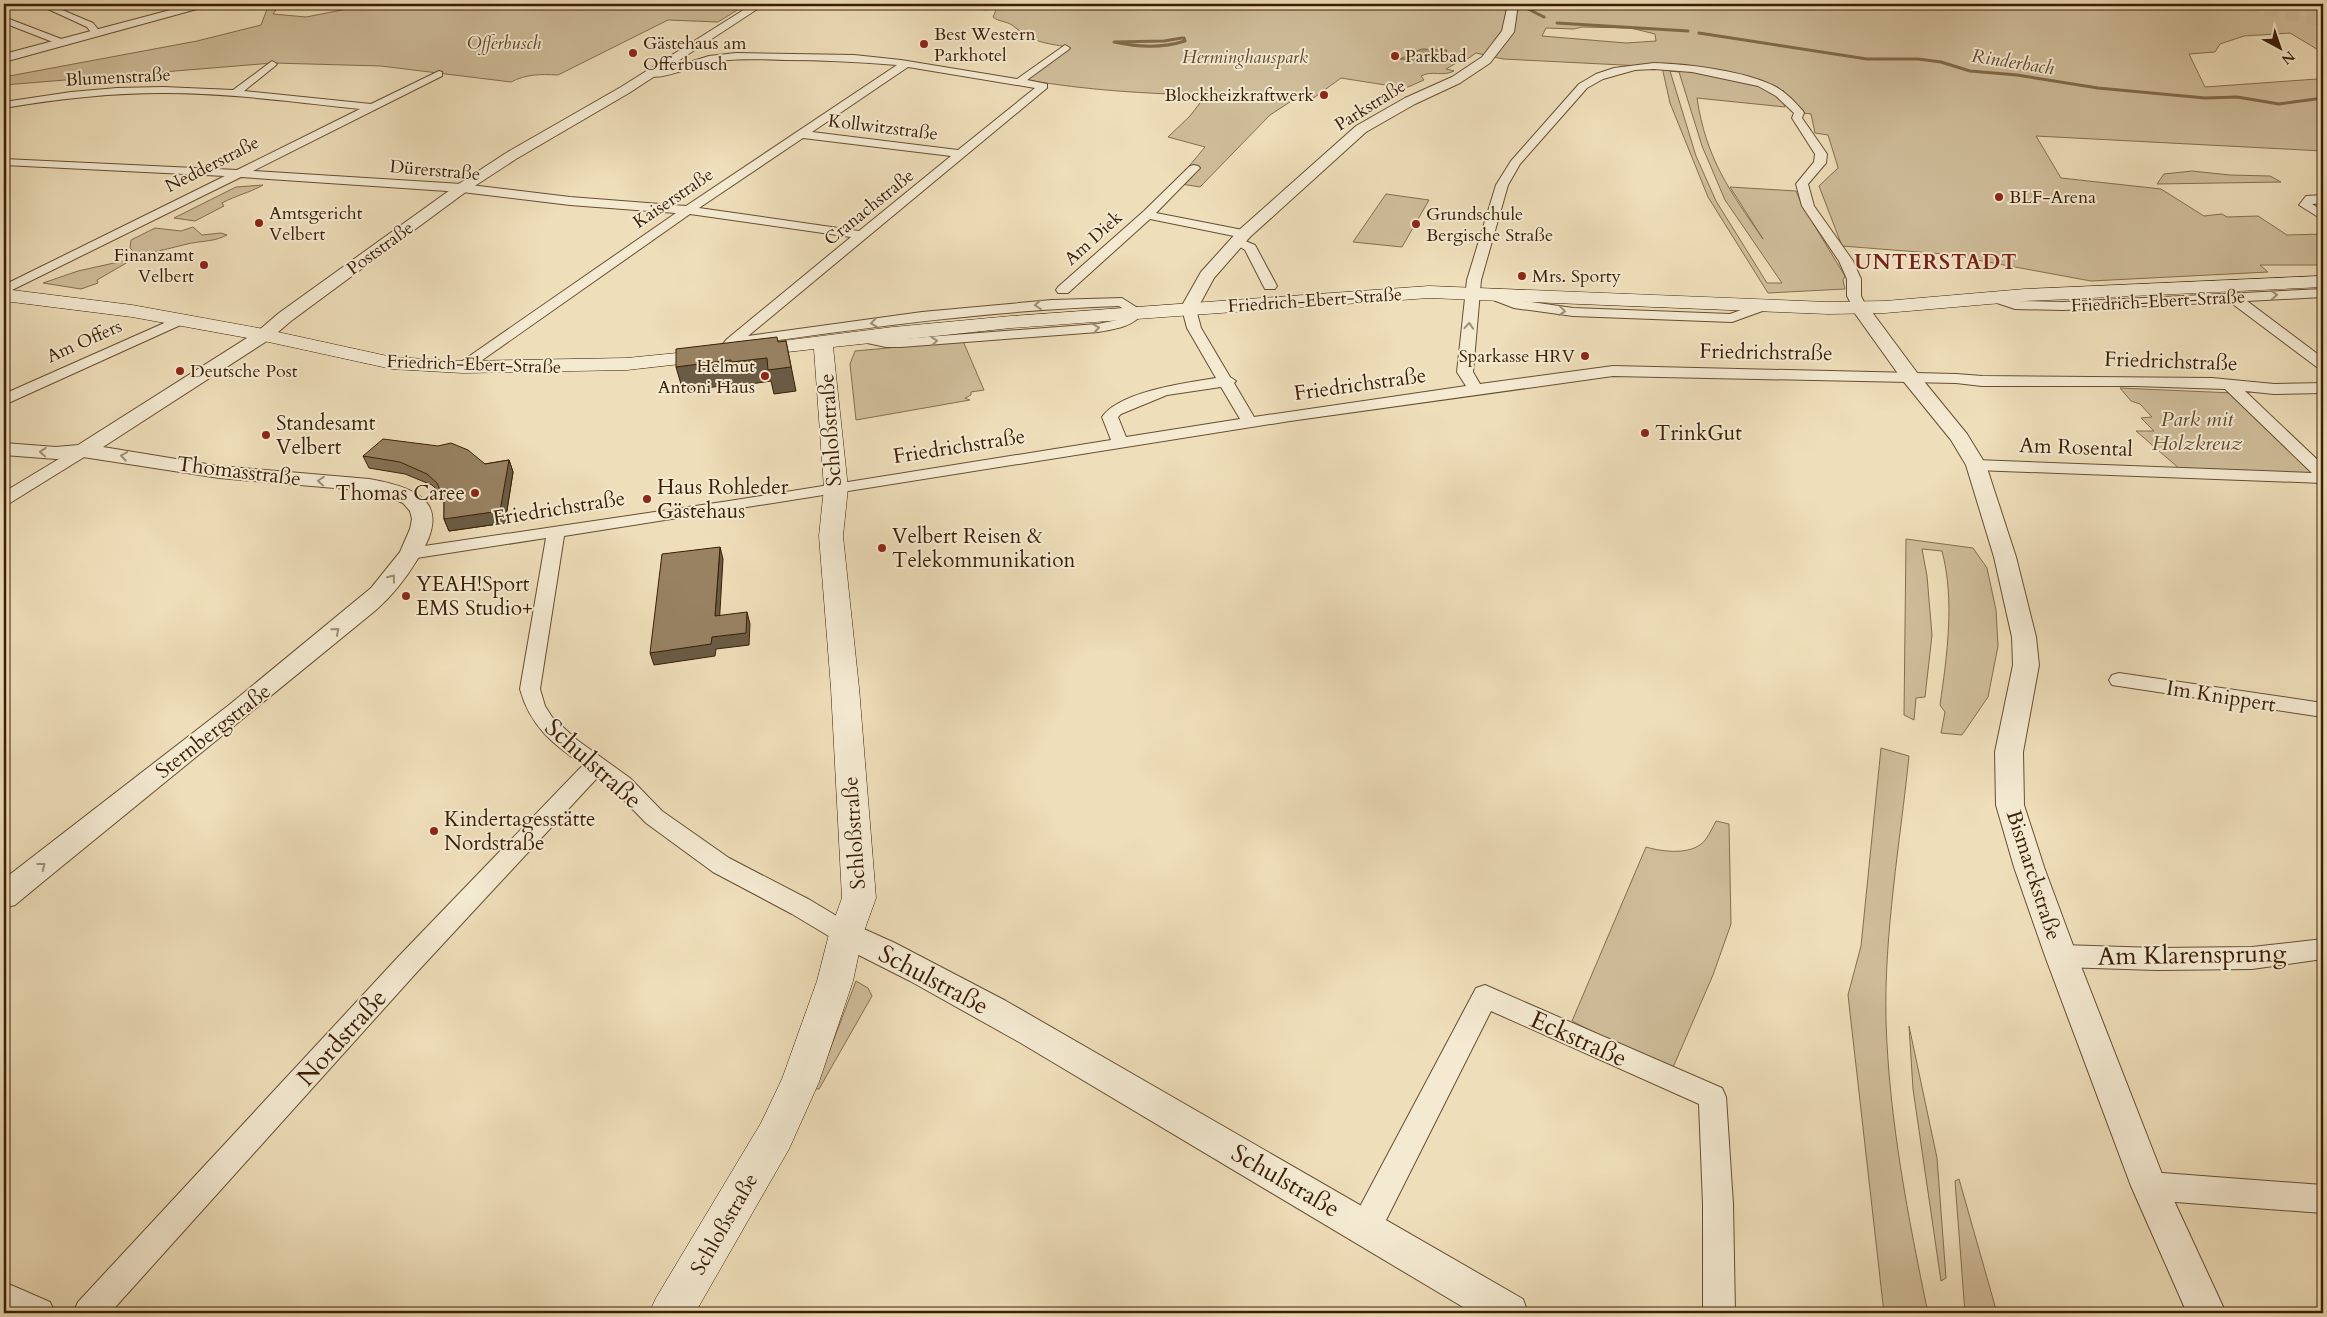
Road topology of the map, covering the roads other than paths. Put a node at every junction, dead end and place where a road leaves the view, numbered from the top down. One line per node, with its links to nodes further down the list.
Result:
1 (40, 4): 8 (street)
2 (204, 4): 8 (street)
3 (760, 4): 15 (street, Poststraße)
4 (1513, 4): 31 (street, Parkstraße)
5 (4, 20): 7 (street)
6 (4, 29): 7 (street)
7 (32, 30): 9 (street)
8 (96, 32): 9 (street)
9 (61, 42): 11 (street)
10 (1065, 48): 16 (street)
11 (4, 58)
12 (272, 64): 17 (street)
13 (906, 64): 15 (street); 16 (street); 20 (street, Kaiserstraße)
14 (439, 74): 19 (street, Nedderstraße)
15 (651, 74): 25 (street, Poststraße)
16 (1020, 82): 21 (street, Cranachstraße)
17 (235, 93): 18 (street, Blumenstraße); 19 (street, Blumenstraße)
18 (4, 105)
19 (372, 107): 24 (street, Nedderstraße)
20 (801, 134): 21 (street, Kollwitzstraße); 27 (street, Kaiserstraße)
21 (962, 154): 30 (street, Cranachstraße)
22 (4, 162): 24 (street, Dürerstraße)
23 (1194, 168): 28 (street, Am Diek)
24 (236, 173): 25 (street, Dürerstraße); 34 (street, Nedderstraße)
25 (462, 188): 27 (street, Dürerstraße); 47 (street, Poststraße)
26 (2323, 199): 29 (street)
27 (688, 210): 30 (street, Dürerstraße); 52 (street, Kaiserstraße)
28 (1148, 214): 31 (street, Am Diek); 35 (street, Am Diek)
29 (2323, 216)
30 (862, 235): 50 (street, Cranachstraße)
31 (1241, 238): 33 (street); 42 (street, Parkstraße)
32 (2323, 281): 39 (main road, Friedrich-Ebert-Straße)
33 (1270, 286)
34 (4, 290)
35 (1063, 290)
36 (2323, 293): 40 (street, Friedrich-Ebert-Straße, one-way to 36)
37 (4, 294): 45 (main road, Friedrich-Ebert-Straße)
38 (1473, 294): 41 (main road, Friedrich-Ebert-Straße); 41 (street); 42 (main road, Friedrich-Ebert-Straße); 57 (street, one-way to 38)
39 (1993, 298): 40 (street, Friedrich-Ebert-Straße); 41 (main road, Friedrich-Ebert-Straße)
40 (2234, 298): 51 (street)
41 (1860, 308): 53 (street, Bismarckstraße)
42 (1189, 309): 43 (main road, Friedrich-Ebert-Straße); 54 (street)
43 (1137, 312): 44 (street, Friedrich-Ebert-Straße, one-way to 44); 46 (main road, Friedrich-Ebert-Straße); 48 (street, Friedrich-Ebert-Straße, one-way to 43)
44 (922, 316): 46 (street, Friedrich-Ebert-Straße); 50 (street, Friedrich-Ebert-Straße, one-way to 50)
45 (180, 320): 47 (main road, Friedrich-Ebert-Straße); 58 (street, Am Offers)
46 (894, 333): 48 (main road, Friedrich-Ebert-Straße)
47 (264, 336): 52 (main road, Friedrich-Ebert-Straße); 62 (street, Poststraße)
48 (858, 337): 49 (main road, Friedrich-Ebert-Straße)
49 (823, 342): 50 (main road, Friedrich-Ebert-Straße); 66 (main road, Schloßstraße)
50 (725, 350): 52 (main road, Friedrich-Ebert-Straße)
51 (2323, 365)
52 (463, 367)
53 (1911, 378): 55 (street, Friedrichstraße); 57 (street, Friedrichstraße); 63 (street, Bismarckstraße)
54 (1228, 381): 59 (street); 60 (street)
55 (2230, 385): 56 (street, Friedrichstraße); 64 (street)
56 (2323, 388)
57 (1476, 390): 59 (street, Friedrichstraße)
58 (4, 400)
59 (1250, 422): 60 (street, Friedrichstraße)
60 (1120, 443): 66 (street, Friedrichstraße)
61 (4, 449): 62 (street, Thomasstraße, one-way to 61)
62 (83, 451): 67 (street, Poststraße); 69 (street, Thomasstraße, one-way to 62)
63 (1976, 465): 65 (street, Am Rosental); 76 (street, Bismarckstraße)
64 (2323, 474)
65 (2323, 478)
66 (836, 488): 68 (street, Friedrichstraße); 74 (main road, Schloßstraße)
67 (4, 498)
68 (556, 532): 69 (street, Friedrichstraße); 72 (street, Schulstraße)
69 (410, 553): 73 (street, Sternbergstraße, one-way to 69)
70 (2119, 680): 71 (street, Im Knippert)
71 (2323, 710)
72 (597, 764): 74 (street, Schulstraße); 82 (street, Nordstraße)
73 (4, 896)
74 (846, 934): 79 (street, Schulstraße); 83 (main road, Schloßstraße)
75 (2323, 949): 76 (street, Am Klarensprung)
76 (2061, 956): 77 (street, Bismarckstraße)
77 (2149, 1186): 78 (street); 86 (street, Bismarckstraße)
78 (2323, 1199)
79 (1366, 1227): 84 (street, Schulstraße); 85 (street, Eckstraße)
80 (4, 1297): 81 (street)
81 (39, 1313)
82 (90, 1313)
83 (671, 1313)
84 (1509, 1313)
85 (1719, 1313)
86 (2207, 1313)

